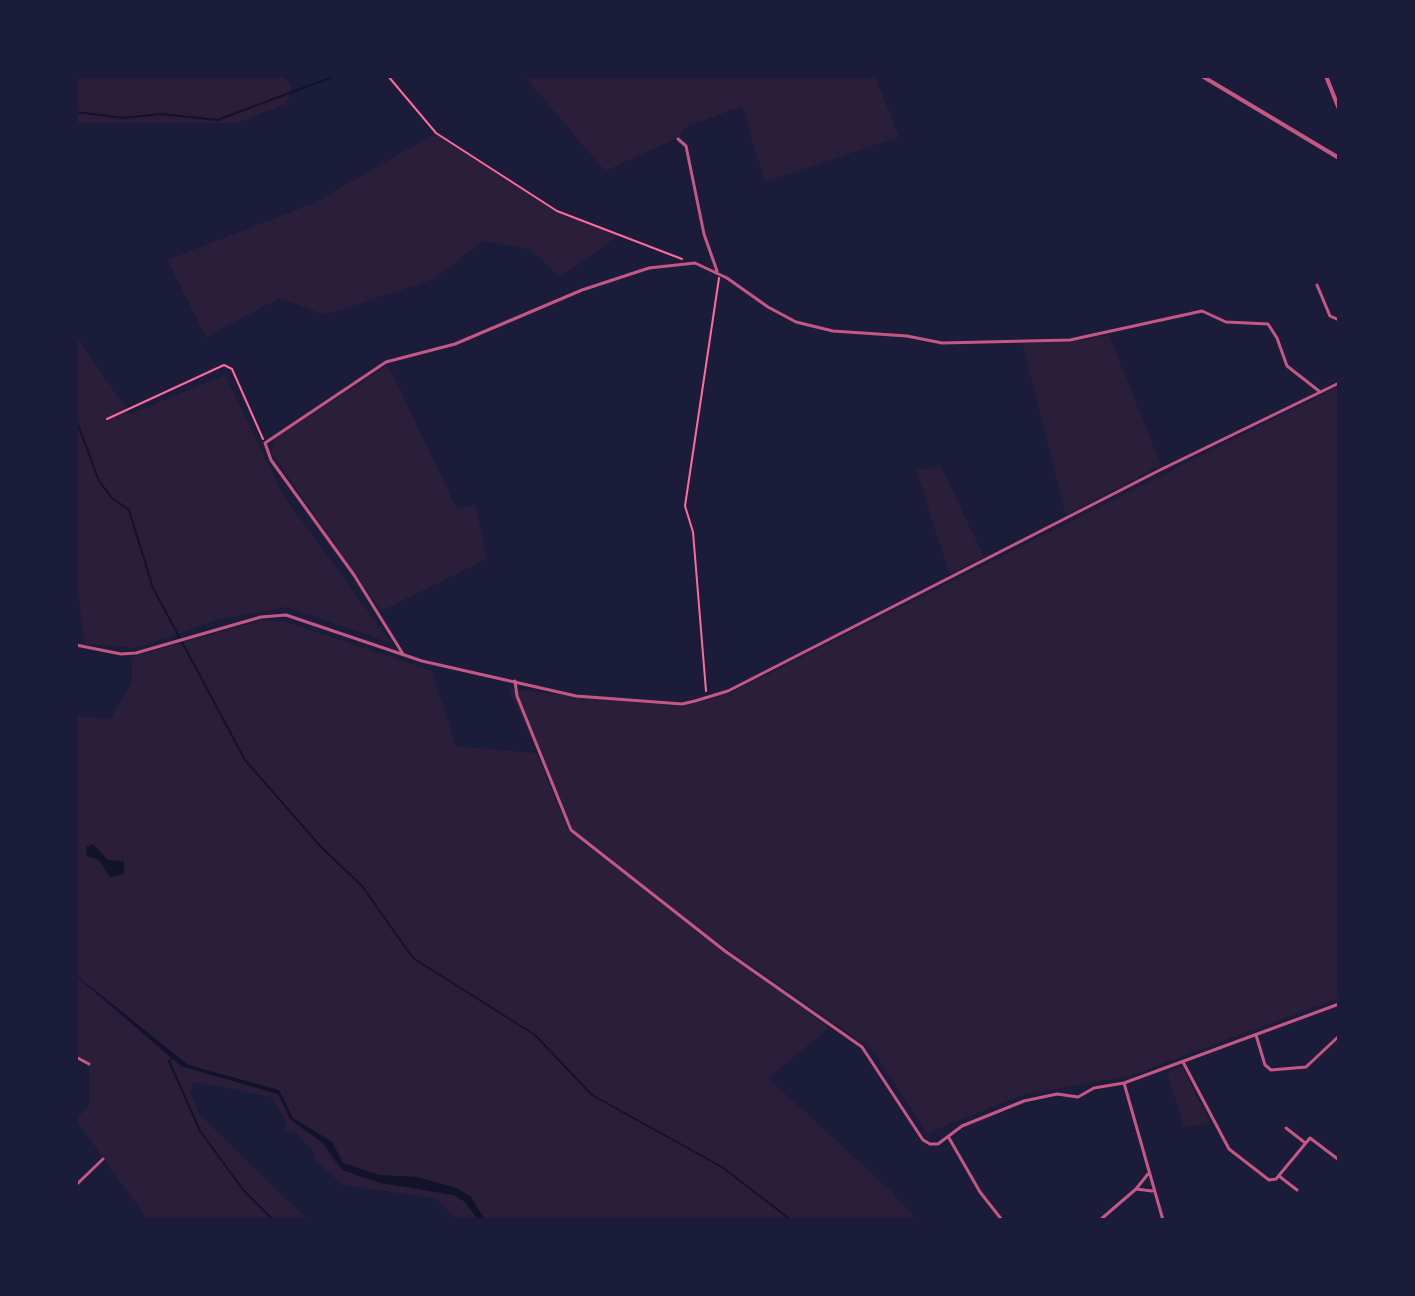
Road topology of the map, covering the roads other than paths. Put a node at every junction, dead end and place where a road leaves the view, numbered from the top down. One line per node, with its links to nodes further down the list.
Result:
1 (1202, 76): 5 (street)
2 (1326, 76): 3 (street)
3 (1339, 109)
4 (678, 139): 6 (street)
5 (1339, 158)
6 (718, 273): 10 (street); 12 (street)
7 (1317, 285): 8 (street)
8 (1339, 320)
9 (1339, 383): 10 (street)
10 (1319, 391): 13 (street)
11 (76, 645): 12 (street)
12 (403, 654): 13 (street)
13 (515, 681): 22 (street)
14 (1339, 1004): 15 (street)
15 (1256, 1035): 16 (street); 18 (street)
16 (1339, 1036)
17 (76, 1057): 19 (street)
18 (1183, 1062): 20 (street); 27 (street)
19 (89, 1064)
20 (1124, 1083): 22 (street); 26 (street)
21 (1286, 1128): 23 (street)
22 (949, 1138): 32 (street)
23 (1304, 1142): 25 (street); 27 (street)
24 (103, 1159): 28 (street)
25 (1339, 1160)
26 (1148, 1174): 29 (street); 31 (street)
27 (1279, 1176): 30 (street)
28 (76, 1185)
29 (1136, 1189): 31 (street); 33 (street)
30 (1297, 1190)
31 (1153, 1191): 34 (street)
32 (1002, 1220)
33 (1100, 1220)
34 (1163, 1220)

